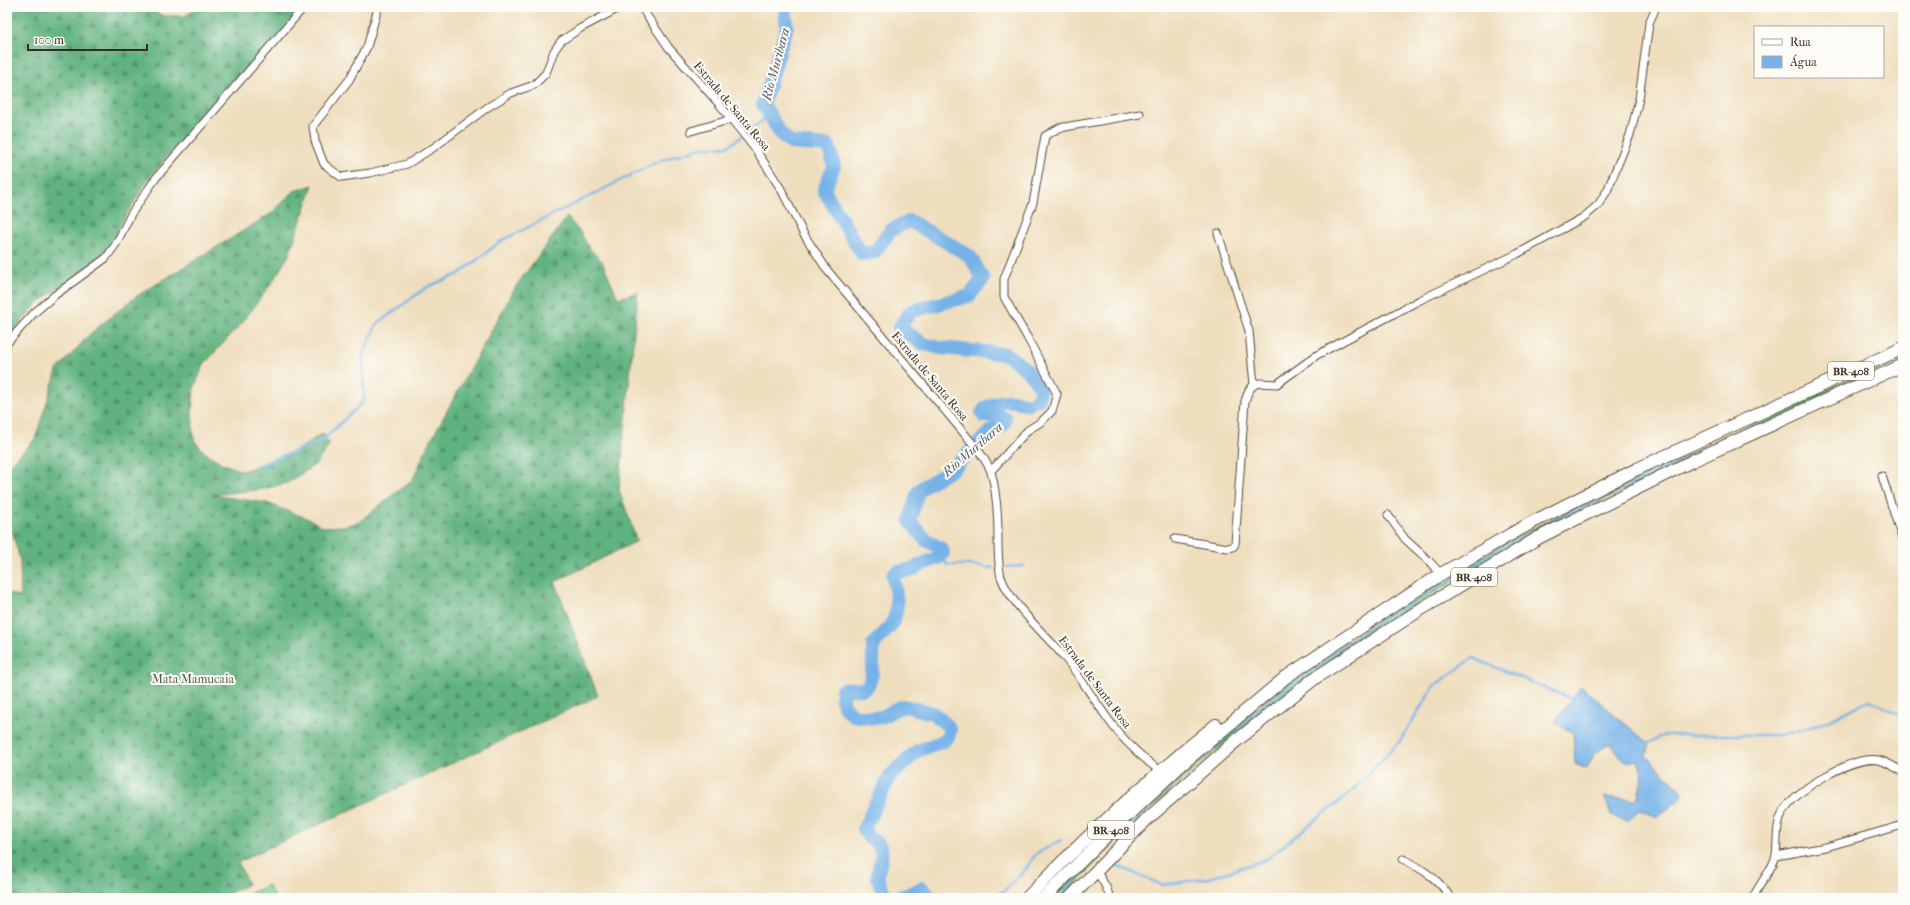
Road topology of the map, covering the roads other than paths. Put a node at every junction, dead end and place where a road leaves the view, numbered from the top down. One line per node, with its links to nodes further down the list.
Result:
1 (304, 7): 11 (street)
2 (380, 7): 3 (street)
3 (621, 7)
4 (641, 7): 7 (street, Estrada de Santa Rosa)
5 (1656, 7): 14 (street)
6 (1140, 114): 16 (street)
7 (732, 119): 8 (street); 16 (street, Estrada de Santa Rosa)
8 (691, 131)
9 (1218, 233): 14 (street)
10 (1903, 340): 15 (highway)
11 (7, 343)
12 (1903, 348): 15 (highway, BR-408)
13 (1903, 365): 28 (highway, BR-408)
14 (1254, 385): 19 (street)
15 (1799, 395): 21 (highway, BR-408)
16 (991, 471): 23 (street, Estrada de Santa Rosa)
17 (1882, 476): 20 (street)
18 (1388, 515): 21 (street)
19 (1175, 539)
20 (1903, 541)
21 (1440, 574): 22 (highway, BR-408)
22 (1373, 618): 23 (highway); 30 (highway, BR-408)
23 (1160, 770): 29 (highway)
24 (1903, 772): 26 (street)
25 (1903, 825): 26 (street)
26 (1776, 856): 34 (street)
27 (1403, 859): 33 (street)
28 (1096, 870): 31 (highway, BR-408); 32 (street)
29 (1027, 898)
30 (1044, 898)
31 (1070, 898)
32 (1110, 898)
33 (1450, 898)
34 (1753, 898)

